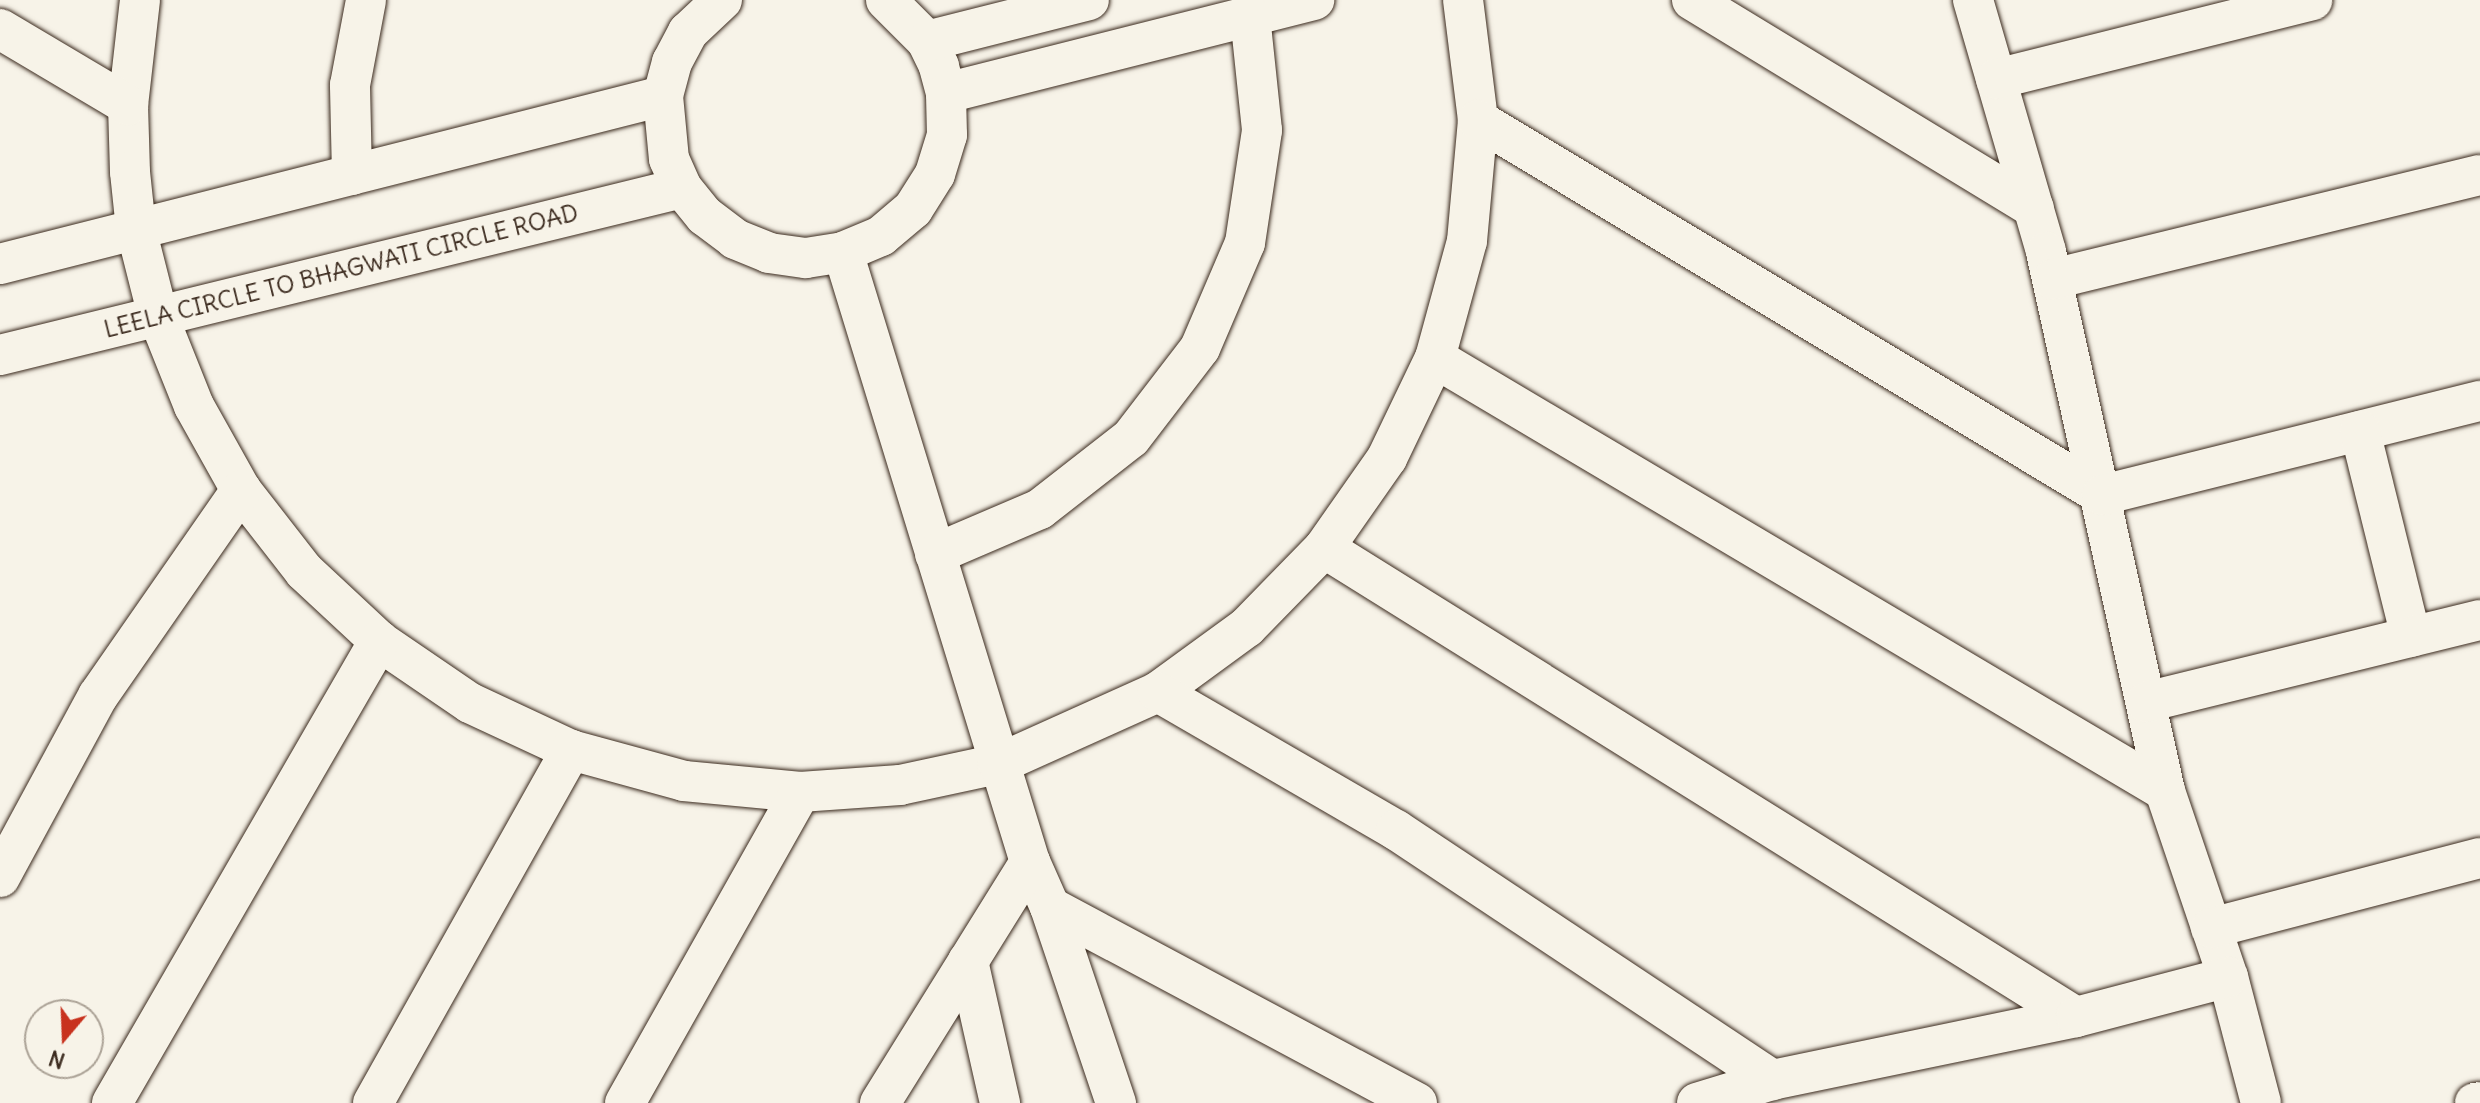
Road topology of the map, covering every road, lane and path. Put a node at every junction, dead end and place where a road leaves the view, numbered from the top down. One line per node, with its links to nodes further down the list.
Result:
1 (140, 0): 17 (street)
2 (366, 0): 19 (street)
3 (886, 0): 13 (street)
4 (1089, 0): 13 (street)
5 (1314, 0): 11 (street)
6 (1463, 0): 18 (street)
7 (1692, 0): 22 (street)
8 (1973, 0): 14 (street)
9 (2312, 0): 14 (street)
10 (715, 2): 16 (street)
11 (1250, 16): 15 (street); 35 (street)
12 (0, 29): 17 (street)
13 (927, 41): 15 (street)
14 (1996, 79): 22 (street)
15 (946, 93): 24 (street)
16 (663, 96): 19 (street); 21 (street)
17 (128, 105): 23 (street)
18 (1478, 120): 29 (street); 33 (street)
19 (352, 175): 23 (street)
20 (2480, 175): 26 (street)
21 (682, 188): 24 (street); 27 (street, LEELA CIRCLE TO BHAGWATI CIRCLE ROAD)
22 (2034, 208): 26 (street)
23 (136, 229): 25 (street); 27 (street)
24 (843, 252): 35 (street)
25 (2, 261)
26 (2053, 279): 33 (street)
27 (158, 316): 28 (street, LEELA CIRCLE TO BHAGWATI CIRCLE ROAD); 32 (street)
28 (0, 355)
29 (1435, 358): 34 (street); 43 (street)
30 (2480, 401): 31 (street)
31 (2360, 431): 33 (street); 37 (street)
32 (241, 490): 38 (street); 47 (street)
33 (2102, 495): 40 (street)
34 (1324, 548): 39 (street); 52 (street)
35 (935, 554): 42 (street)
36 (2480, 620): 37 (street)
37 (2411, 637): 40 (street)
38 (379, 641): 41 (street); 54 (street)
39 (1158, 692): 42 (street); 53 (street)
40 (2146, 702): 43 (street)
41 (571, 750): 44 (street); 55 (street)
42 (998, 764): 44 (street); 46 (street)
43 (2165, 791): 49 (street)
44 (800, 792): 56 (street)
45 (2480, 858): 49 (street)
46 (1030, 862): 48 (street); 50 (street)
47 (0, 877)
48 (1050, 907): 59 (street); 60 (street)
49 (2211, 928): 51 (street)
50 (968, 961): 57 (street); 58 (street)
51 (2228, 977): 52 (street); 62 (street)
52 (2076, 1017): 53 (street)
53 (1772, 1080): 61 (street)
54 (112, 1103)
55 (373, 1103)
56 (625, 1103)
57 (880, 1103)
58 (1000, 1103)
59 (1116, 1103)
60 (1417, 1103)
61 (1697, 1103)
62 (2261, 1103)

